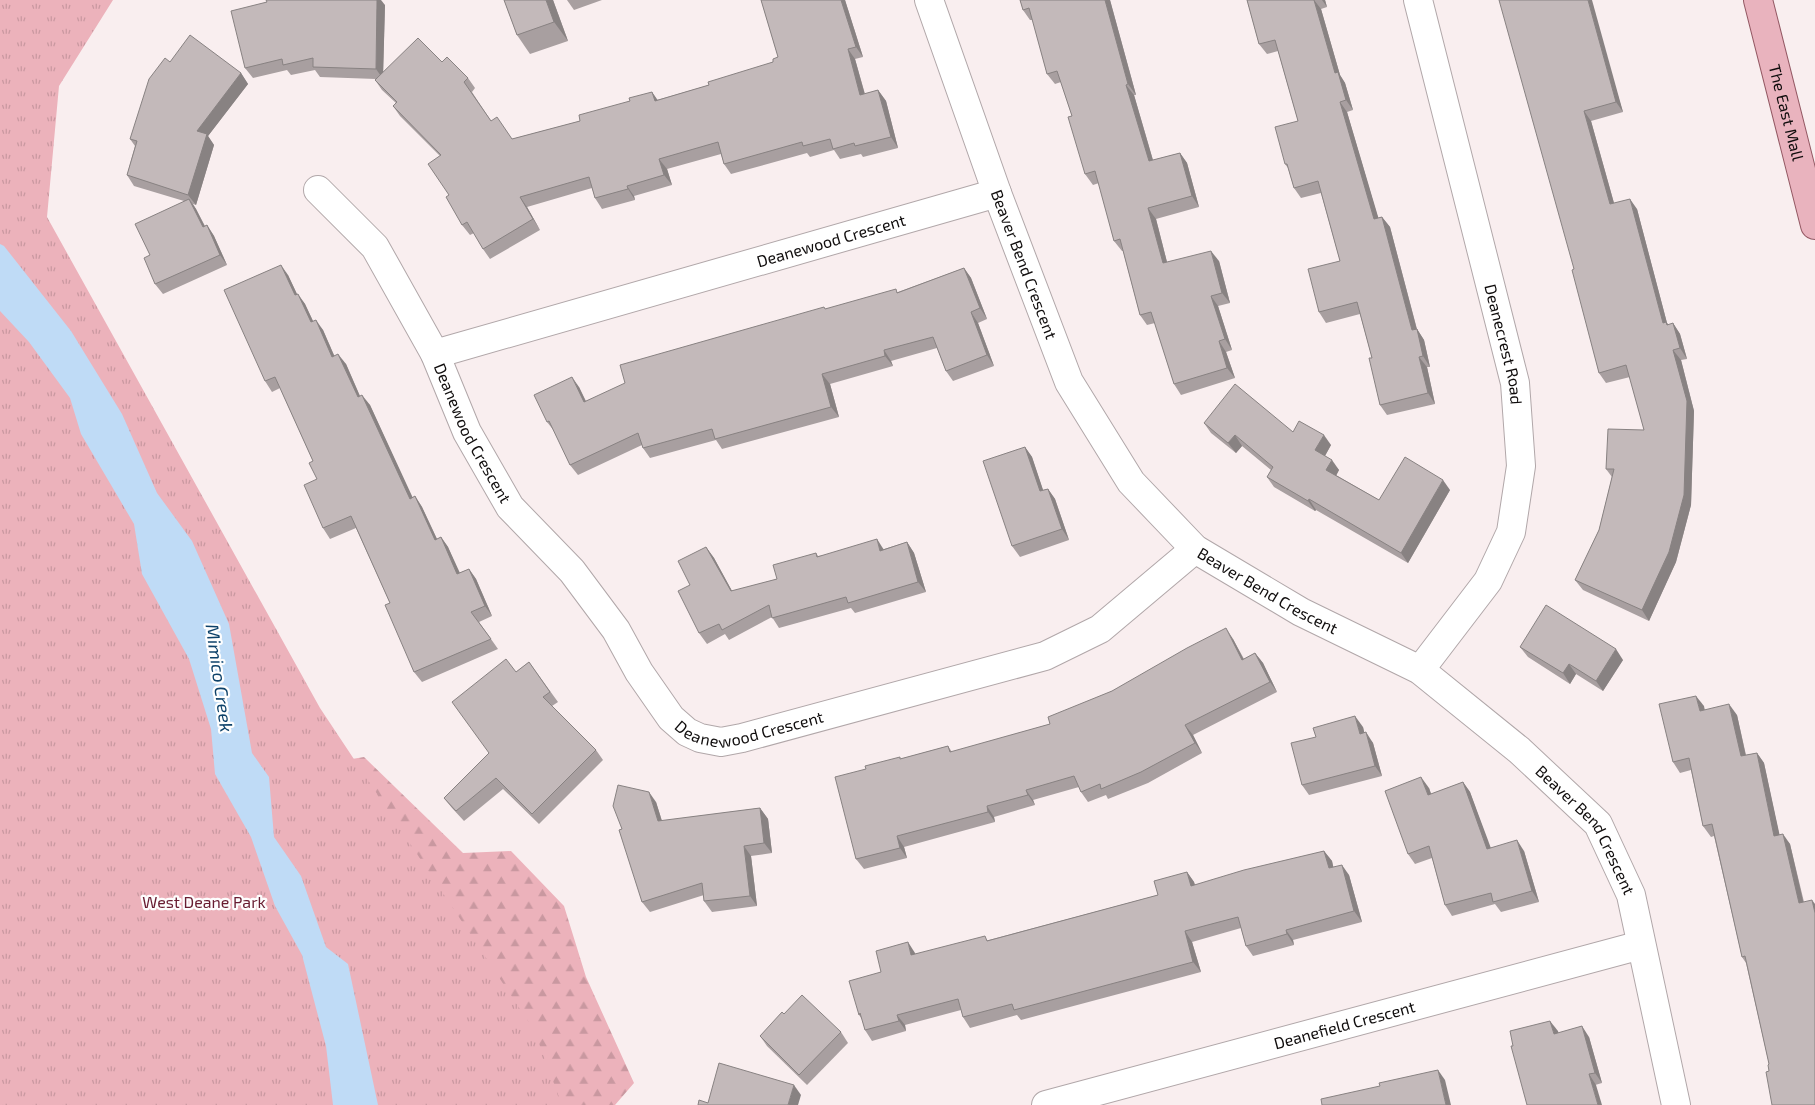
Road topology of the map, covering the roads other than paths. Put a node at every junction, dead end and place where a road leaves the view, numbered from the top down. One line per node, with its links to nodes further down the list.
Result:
1 (929, 0): 5 (street, Beaver Bend Crescent)
2 (1418, 0): 9 (street, Deanecrest Road)
3 (1758, 0): 6 (main road, The East Mall)
4 (318, 190): 7 (street, Deanewood Crescent)
5 (997, 193): 7 (street, Deanewood Crescent); 8 (street, Beaver Bend Crescent)
6 (1815, 224)
7 (435, 354): 8 (street, Deanewood Crescent)
8 (1195, 549): 9 (street, Beaver Bend Crescent)
9 (1420, 670): 10 (street, Beaver Bend Crescent)
10 (1642, 945): 11 (street, Deanefield Crescent); 12 (street, Beaver Bend Crescent)
11 (1046, 1105)
12 (1676, 1105)

